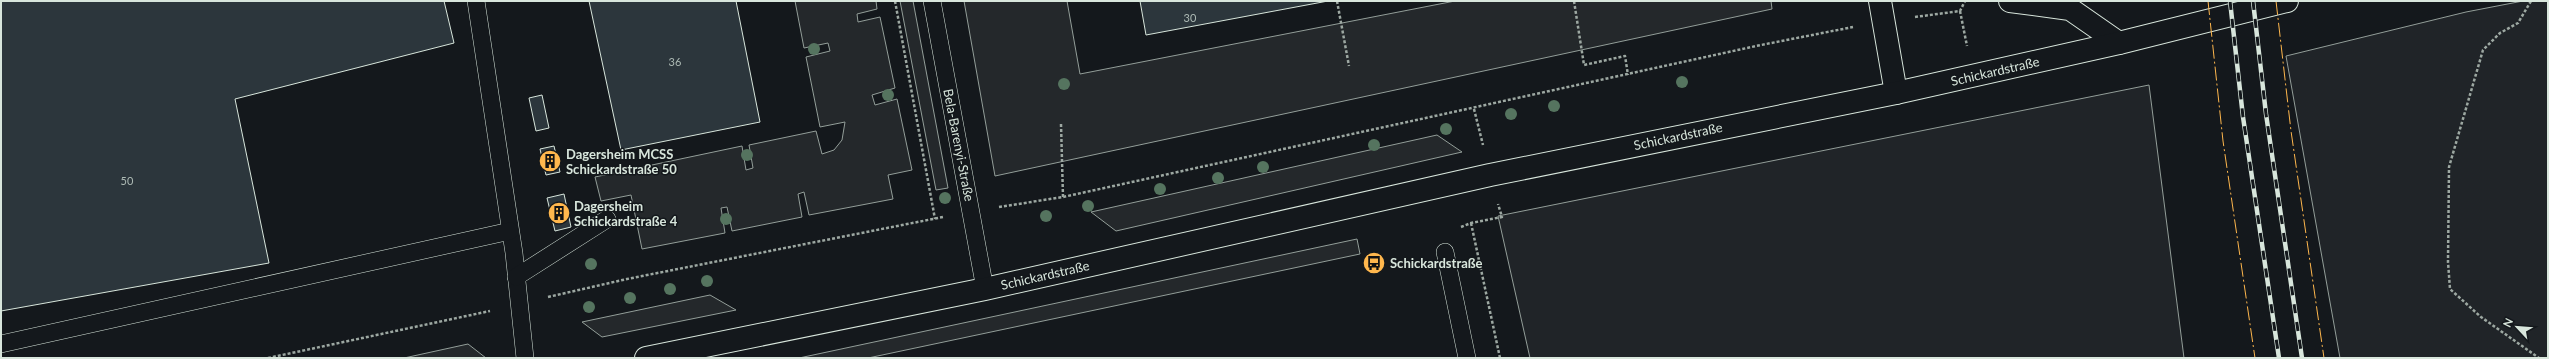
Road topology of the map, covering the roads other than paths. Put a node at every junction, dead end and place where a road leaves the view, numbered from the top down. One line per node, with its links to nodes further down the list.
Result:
1 (476, 1): 9 (lane)
2 (932, 1): 12 (lane, Bela-Barenyi-Straße)
3 (2010, 1): 6 (street)
4 (2287, 1): 6 (street, Schickardstraße)
5 (1881, 11): 7 (street)
6 (2119, 43): 7 (street, Schickardstraße)
7 (1896, 93): 12 (street, Schickardstraße)
8 (607, 219): 11 (lane)
9 (510, 231): 11 (lane); 13 (lane)
10 (1445, 252): 16 (lane)
11 (516, 277): 14 (lane)
12 (985, 289): 15 (street, Schickardstraße)
13 (1, 344)
14 (526, 358)
15 (646, 358)
16 (1467, 358)

